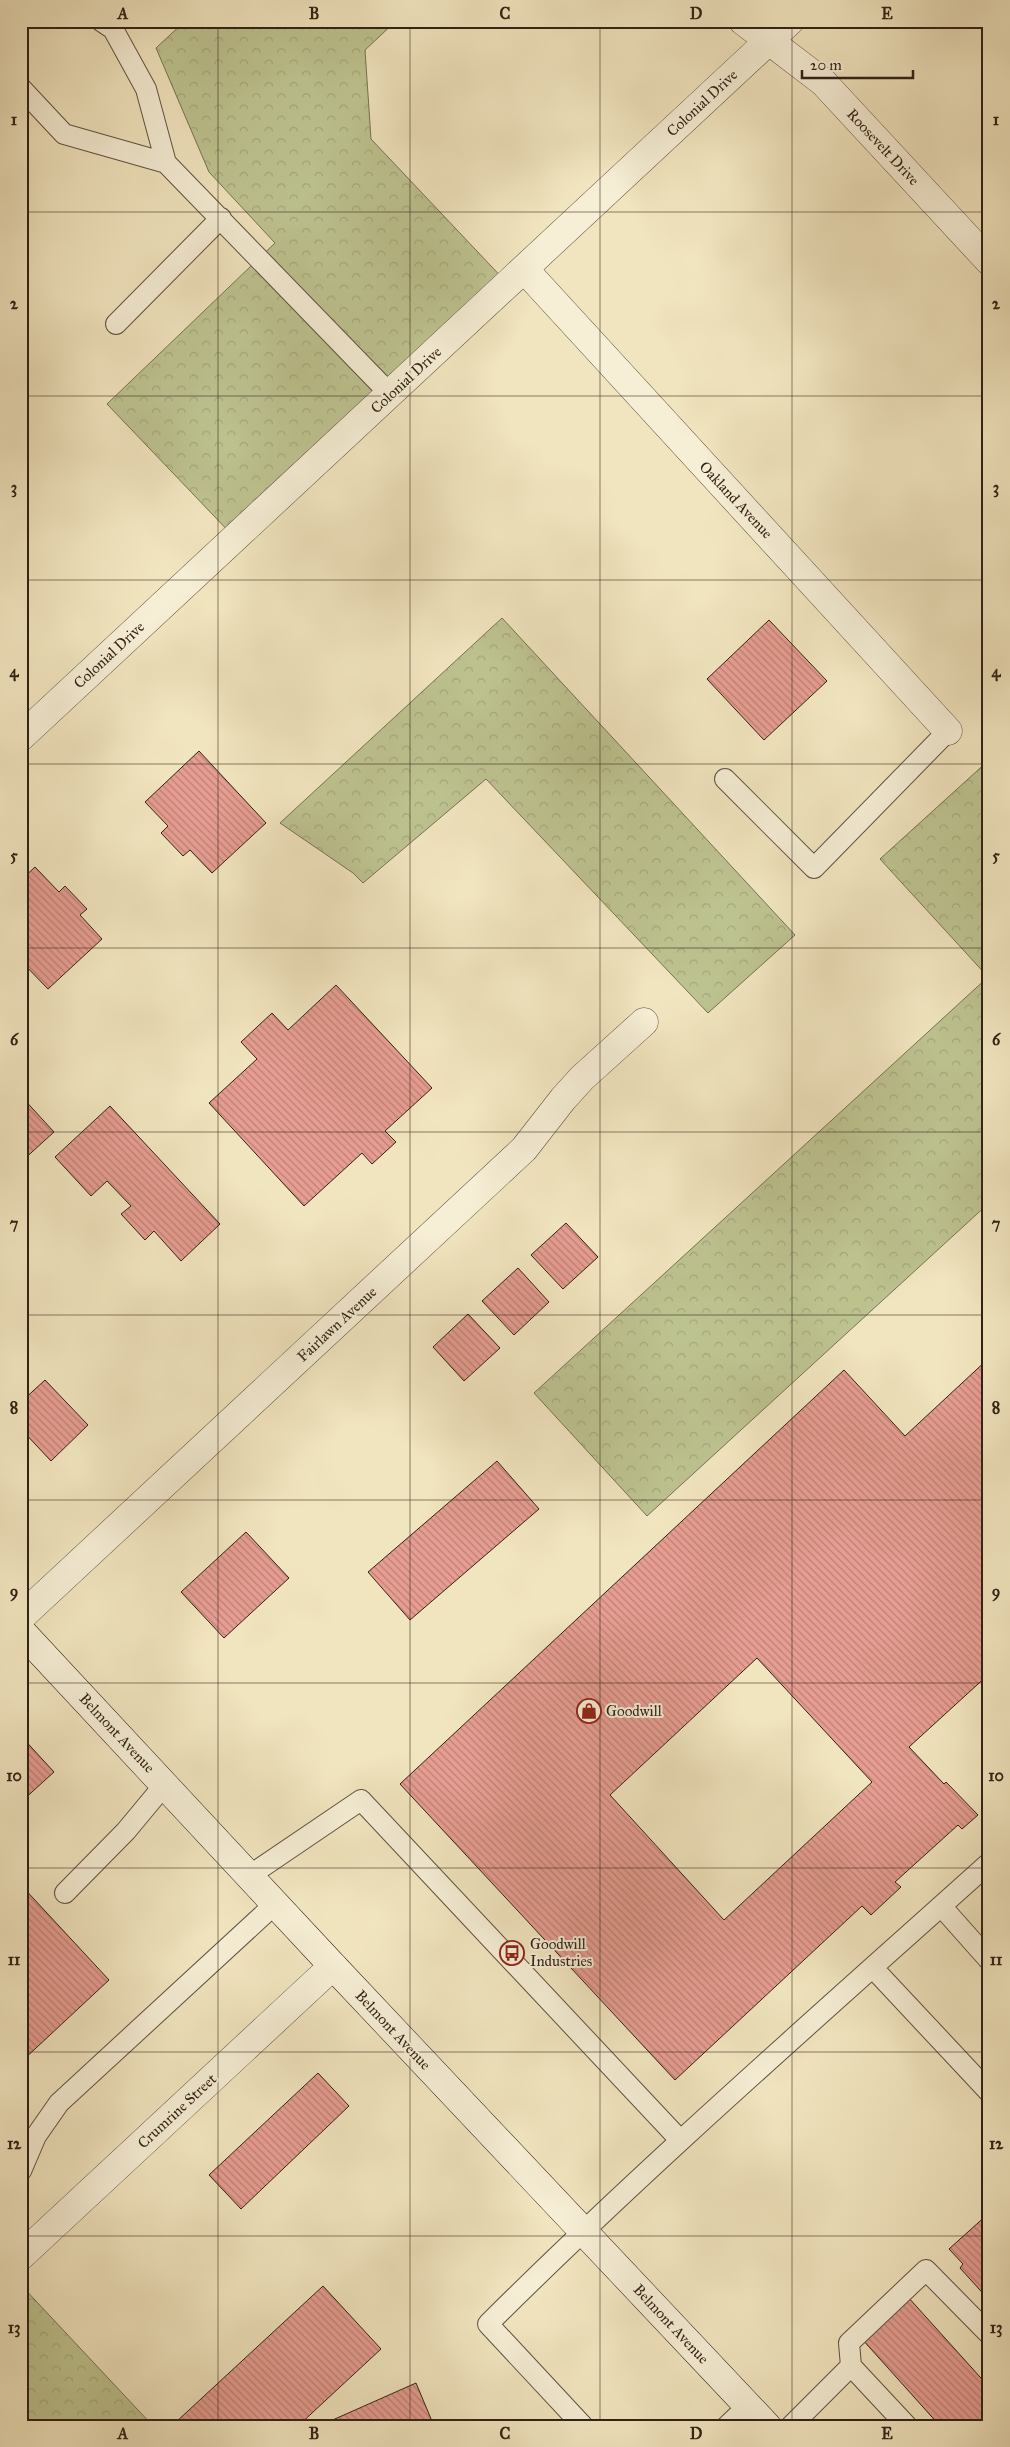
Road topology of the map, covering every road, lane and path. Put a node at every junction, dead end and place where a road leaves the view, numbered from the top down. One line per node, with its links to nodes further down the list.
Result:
1 (743, 21): 4 (street, Roosevelt Drive)
2 (790, 21): 4 (street, Colonial Drive)
3 (113, 25): 6 (lane)
4 (769, 41): 8 (street, Roosevelt Drive); 9 (street, Colonial Drive)
5 (21, 88): 6 (lane)
6 (166, 163): 7 (lane)
7 (220, 218): 10 (lane); 11 (lane)
8 (989, 261)
9 (525, 270): 11 (street, Colonial Drive); 12 (street, Oakland Avenue)
10 (116, 324)
11 (390, 394): 13 (street, Colonial Drive)
12 (948, 731): 14 (lane)
13 (21, 737)
14 (726, 779)
15 (644, 1022): 16 (street, Fairlawn Avenue)
16 (21, 1617)
17 (21, 1631): 18 (street, Belmont Avenue)
18 (165, 1784): 20 (street, Belmont Avenue); 21 (lane)
19 (989, 1863): 23 (lane)
20 (249, 1876): 22 (street, Belmont Avenue); 28 (lane)
21 (64, 1893)
22 (275, 1904): 25 (street, Belmont Avenue); 29 (lane)
23 (941, 1906): 24 (lane); 26 (lane)
24 (989, 1960)
25 (332, 1966): 30 (street, Belmont Avenue); 31 (street, Crumrine Street)
26 (873, 1968): 27 (lane); 28 (lane)
27 (989, 2092)
28 (680, 2140): 30 (lane)
29 (21, 2171)
30 (582, 2230): 34 (street, Belmont Avenue); 35 (lane)
31 (25, 2246)
32 (989, 2334): 33 (lane)
33 (851, 2366): 38 (lane); 39 (lane)
34 (748, 2406): 36 (lane); 37 (street, Belmont Avenue)
35 (583, 2426)
36 (727, 2426)
37 (766, 2426)
38 (791, 2426)
39 (907, 2426)

